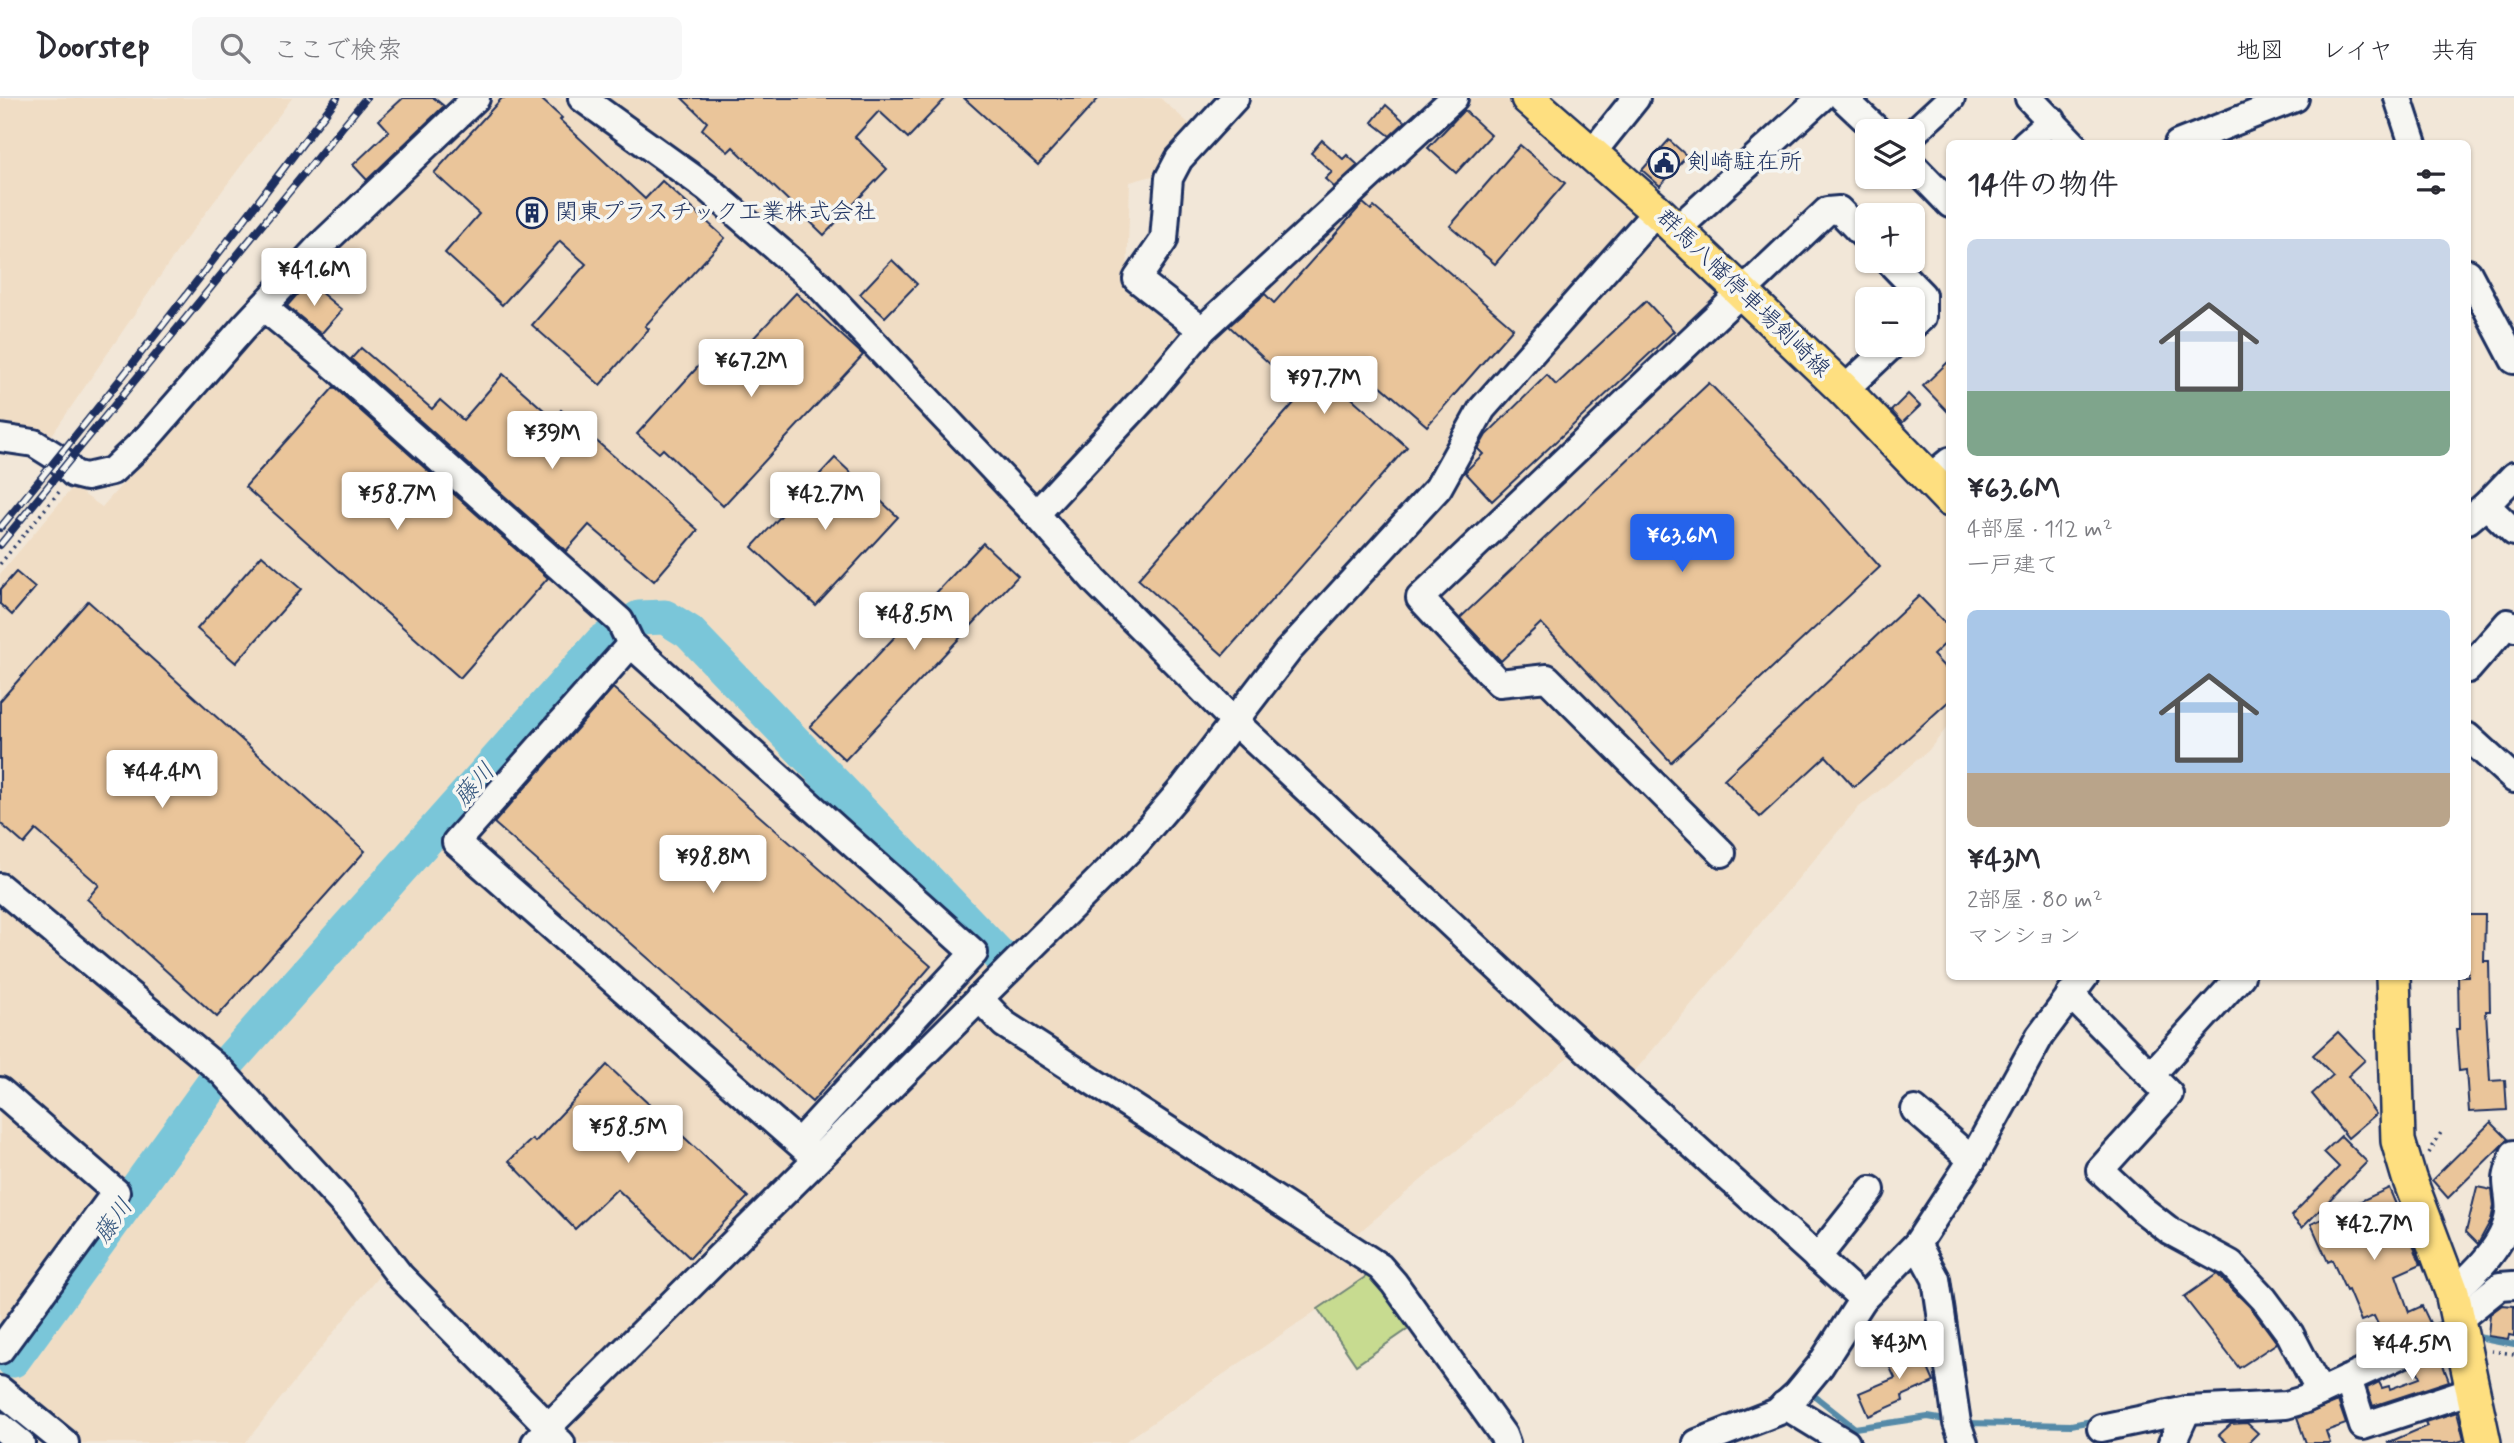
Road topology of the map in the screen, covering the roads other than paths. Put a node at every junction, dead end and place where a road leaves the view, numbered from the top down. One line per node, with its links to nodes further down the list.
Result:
1 (476, 98): 29 (street)
2 (582, 98): 38 (street)
3 (1235, 98): 30 (street)
4 (1454, 98): 30 (street)
5 (1528, 98): 20 (main road, 群馬八幡停車場剣崎線)
6 (1636, 98): 20 (street)
7 (1821, 98): 23 (street)
8 (1843, 98): 13 (street)
9 (1951, 98): 15 (street)
10 (2029, 98): 14 (street)
11 (2295, 98): 18 (street)
12 (2398, 98): 19 (street)
13 (1865, 119)
14 (2052, 120): 16 (street); 17 (street)
15 (1925, 122)
16 (2030, 140)
17 (2070, 140)
18 (2188, 140)
19 (2412, 140)
20 (1592, 153): 23 (main road, 群馬八幡停車場剣崎線)
21 (1925, 178): 22 (street)
22 (1946, 200)
23 (1666, 220): 28 (main road, 群馬八幡停車場剣崎線); 43 (street)
24 (1855, 226): 28 (street)
25 (1901, 273): 27 (street)
26 (2471, 279): 32 (street)
27 (1914, 287)
28 (1740, 293): 33 (main road, 群馬八幡停車場剣崎線); 46 (street)
29 (263, 307): 34 (street); 41 (street)
30 (1202, 330): 38 (street)
31 (1879, 357): 33 (street)
32 (2514, 360)
33 (1844, 390): 36 (main road, 群馬八幡停車場剣崎線)
34 (0, 438)
35 (2514, 476): 37 (street)
36 (1943, 480)
37 (2477, 513): 39 (street)
38 (1036, 514): 43 (street)
39 (2514, 532)
40 (2514, 628): 42 (street)
41 (631, 645): 55 (street); 55 (street)
42 (2471, 666)
43 (1235, 722): 51 (street); 60 (street)
44 (2471, 740): 45 (street)
45 (2514, 779)
46 (1722, 853)
47 (0, 887): 73 (street)
48 (2237, 980): 52 (street)
49 (2393, 980): 63 (main road)
50 (2077, 985): 52 (street); 57 (street)
51 (979, 998): 55 (street); 77 (street)
52 (2151, 1075): 67 (street)
53 (0, 1091): 64 (street)
54 (1914, 1110): 57 (street)
55 (807, 1151): 73 (street)
56 (2514, 1154): 63 (street)
57 (1972, 1160): 59 (street)
58 (1871, 1190): 60 (street)
59 (1917, 1244): 62 (street); 79 (street)
60 (1817, 1258): 62 (street)
61 (2514, 1286): 63 (street)
62 (1863, 1298): 69 (street)
63 (2457, 1314): 65 (street); 66 (main road)
64 (0, 1350)
65 (2348, 1379): 66 (street); 67 (street)
66 (2472, 1390): 81 (main road)
67 (2320, 1392): 70 (street)
68 (3, 1399): 76 (street)
69 (1784, 1405): 74 (street); 78 (street)
70 (2187, 1410): 72 (street); 80 (street)
71 (0, 1426): 75 (street)
72 (2101, 1429)
73 (547, 1439)
74 (1707, 1441)
75 (21, 1443)
76 (65, 1443)
77 (1506, 1443)
78 (1846, 1443)
79 (1964, 1443)
80 (2172, 1443)
81 (2484, 1443)

